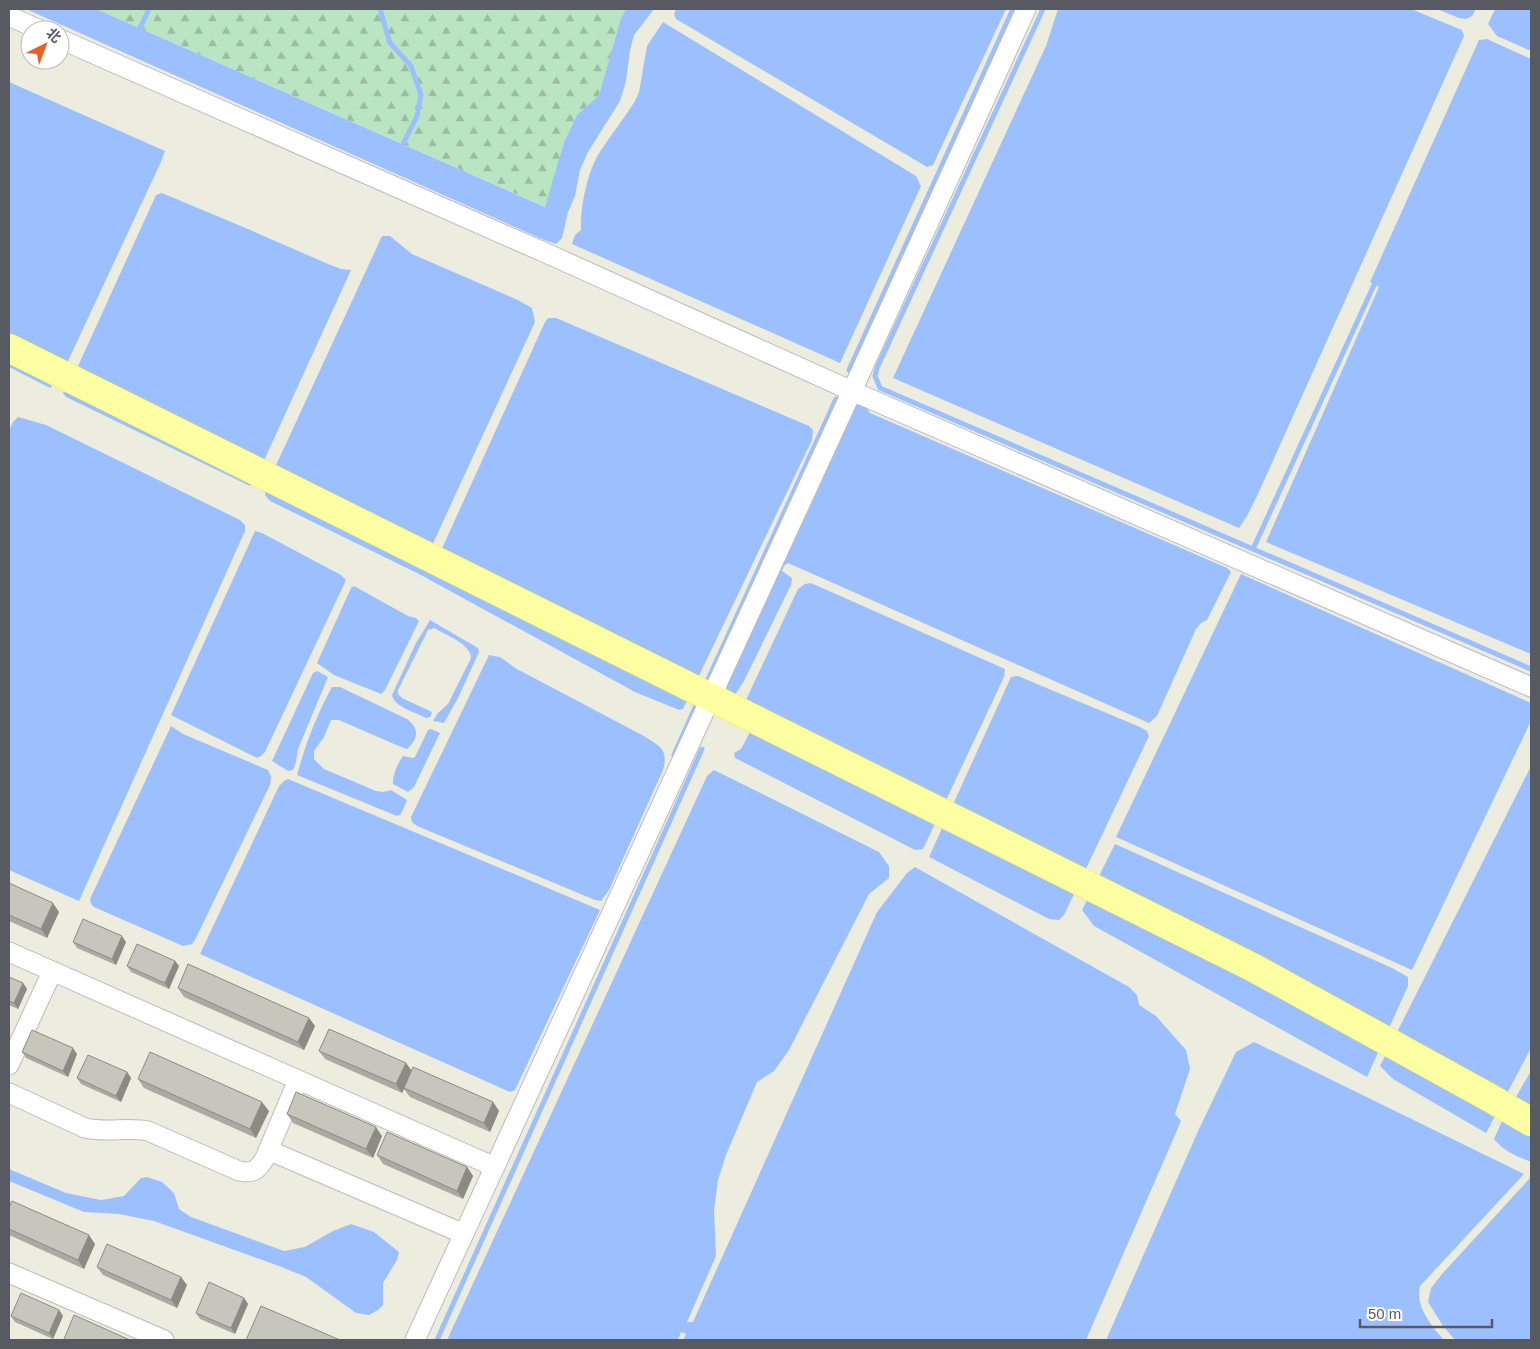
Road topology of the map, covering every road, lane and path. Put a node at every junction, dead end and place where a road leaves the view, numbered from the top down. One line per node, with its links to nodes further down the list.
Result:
1 (1026, 9): 4 (street)
2 (70, 43): 4 (street)
3 (9, 348): 6 (main road)
4 (852, 391): 5 (street); 6 (street)
5 (1531, 687)
6 (705, 695): 12 (main road); 14 (street)
7 (9, 952): 8 (street)
8 (52, 972): 9 (street); 10 (street)
9 (9, 1065)
10 (298, 1080): 13 (street); 14 (street)
11 (9, 1093): 13 (street)
12 (1531, 1122)
13 (268, 1150): 15 (street)
14 (495, 1167): 15 (street)
15 (464, 1234): 18 (street)
16 (9, 1273): 17 (street)
17 (164, 1340)
18 (415, 1340)

